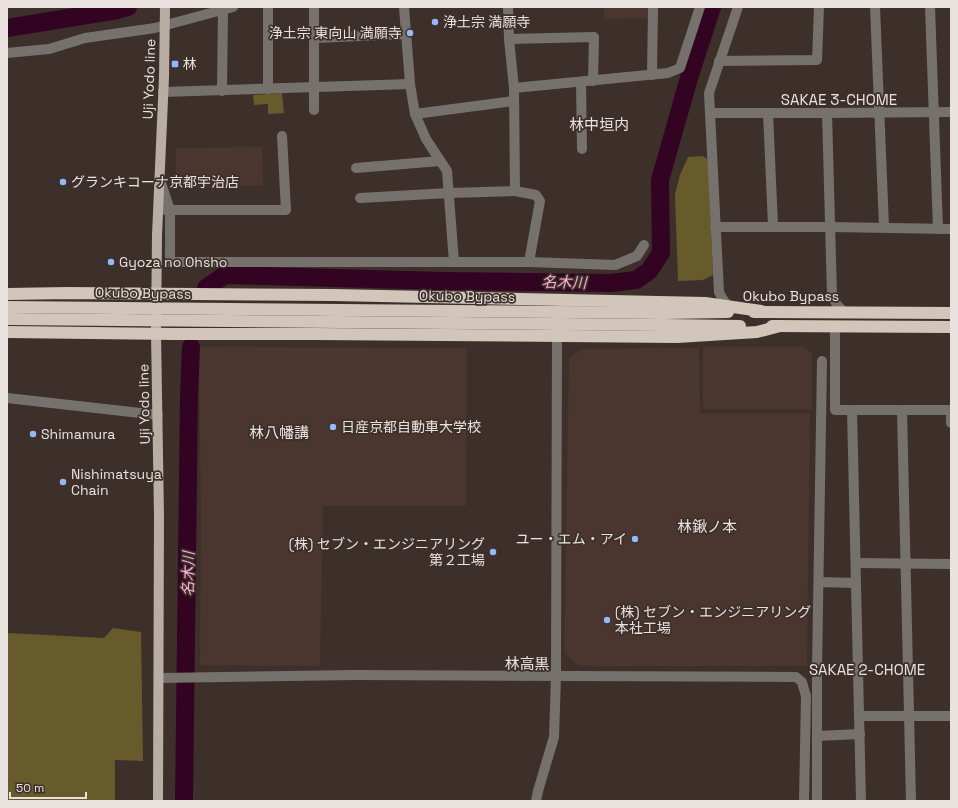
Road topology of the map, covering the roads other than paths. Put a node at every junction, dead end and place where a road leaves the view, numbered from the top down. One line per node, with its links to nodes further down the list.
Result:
1 (166, 7): 14 (main road, Uji Yodo line)
2 (233, 7): 13 (street)
3 (268, 7): 26 (street)
4 (314, 7): 16 (street)
5 (404, 7): 15 (street)
6 (508, 7): 17 (street)
7 (700, 7): 20 (street)
8 (738, 7): 19 (street)
9 (819, 7): 19 (street)
10 (875, 7): 31 (street)
11 (930, 7): 32 (street)
12 (653, 9): 20 (street)
13 (223, 10): 14 (street); 27 (street)
14 (166, 22): 18 (street); 28 (main road, Uji Yodo line)
15 (406, 34): 16 (street); 23 (street)
16 (314, 38): 24 (street)
17 (509, 39): 21 (street); 25 (street)
18 (7, 53)
19 (719, 61): 34 (street)
20 (652, 75): 21 (street)
21 (593, 80): 22 (street)
22 (581, 82): 25 (street); 39 (street)
23 (410, 84): 24 (street); 37 (street)
24 (313, 87): 26 (street); 30 (street)
25 (514, 88): 29 (street)
26 (268, 89): 27 (street)
27 (222, 90): 28 (street)
28 (163, 92): 42 (main road, Uji Yodo line)
29 (514, 101): 37 (street); 43 (street)
30 (314, 110)
31 (879, 112): 32 (street); 36 (street); 51 (street)
32 (933, 112): 33 (street); 52 (street)
33 (951, 112)
34 (710, 113): 35 (street); 50 (street)
35 (768, 113): 36 (street); 48 (street)
36 (827, 113): 49 (street)
37 (415, 114): 40 (street)
38 (282, 136): 47 (street)
39 (582, 149)
40 (440, 162): 41 (street); 44 (street)
41 (356, 168)
42 (159, 175): 46 (main road, Uji Yodo line); 47 (street)
43 (515, 191): 44 (street); 56 (street)
44 (449, 193): 45 (street); 55 (street)
45 (360, 198)
46 (157, 210): 47 (street); 59 (main road, Uji Yodo line)
47 (170, 210): 55 (street)
48 (773, 226): 49 (street); 50 (street)
49 (830, 226): 51 (street); 63 (street)
50 (715, 227): 60 (street)
51 (884, 227): 52 (street)
52 (938, 229): 53 (street)
53 (951, 229)
54 (644, 244): 56 (street)
55 (454, 262): 56 (street)
56 (529, 262)
57 (40, 293): 58 (highway); 59 (highway); 71 (street)
58 (7, 294)
59 (156, 294): 60 (highway); 72 (main road, Uji Yodo line)
60 (728, 306): 62 (highway)
61 (7, 307): 66 (highway, Okubo Bypass, bridge)
62 (761, 311): 63 (highway, Okubo Bypass); 66 (highway, Okubo Bypass)
63 (844, 311): 64 (highway, Okubo Bypass)
64 (951, 312)
65 (7, 319): 66 (highway, Okubo Bypass, bridge)
66 (663, 319): 67 (highway, Okubo Bypass)
67 (780, 326): 68 (highway, Okubo Bypass); 73 (highway)
68 (835, 326): 69 (highway, Okubo Bypass); 76 (street)
69 (951, 327)
70 (7, 332): 71 (highway)
71 (40, 333): 72 (highway)
72 (156, 333): 73 (highway); 79 (main road, Uji Yodo line)
73 (557, 336): 86 (street)
74 (822, 361): 84 (street)
75 (7, 398): 79 (street)
76 (852, 410): 77 (street); 81 (street)
77 (902, 410): 78 (street); 82 (street)
78 (951, 410): 80 (street)
79 (158, 415): 87 (main road, Uji Yodo line)
80 (951, 423)
81 (856, 563): 82 (street); 85 (street)
82 (905, 563): 83 (street); 89 (street)
83 (951, 564)
84 (819, 582): 85 (street); 92 (street)
85 (856, 583): 88 (street)
86 (556, 676): 87 (street); 94 (street); 95 (street)
87 (159, 678): 93 (main road, Uji Yodo line)
88 (860, 716): 89 (street); 91 (street)
89 (909, 716): 90 (street); 98 (street)
90 (951, 716)
91 (860, 734): 92 (street); 97 (street)
92 (817, 736): 96 (street)
93 (158, 801)
94 (536, 801)
95 (804, 801)
96 (818, 801)
97 (861, 801)
98 (911, 801)

